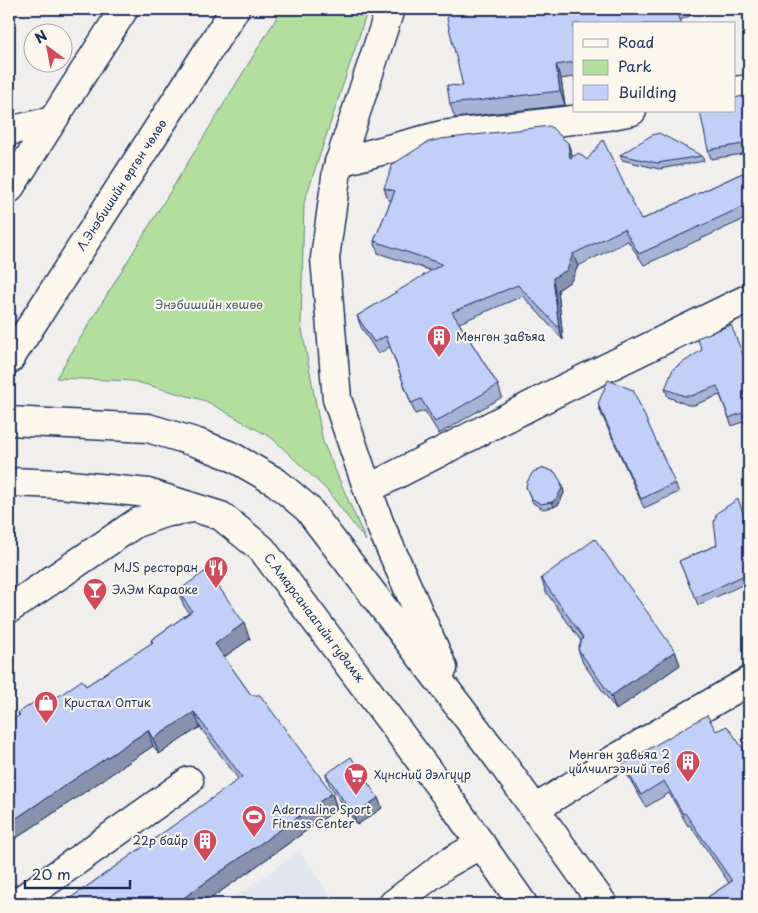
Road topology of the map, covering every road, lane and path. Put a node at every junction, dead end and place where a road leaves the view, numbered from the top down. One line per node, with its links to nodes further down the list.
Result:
1 (124, 9): 7 (main road)
2 (235, 9): 14 (main road, Л.Энэбишийн өргөн чөлөө)
3 (390, 9): 11 (main road)
4 (749, 89): 5 (main road)
5 (736, 92)
6 (627, 112): 11 (main road)
7 (52, 122): 8 (main road); 9 (main road)
8 (9, 130)
9 (37, 145): 10 (main road); 12 (main road)
10 (9, 161)
11 (339, 162): 17 (main road)
12 (9, 189)
13 (749, 298): 17 (main road)
14 (9, 360)
15 (9, 421): 21 (main road)
16 (9, 482): 18 (main road, С.Амарсанаагийн гудамж)
17 (368, 489): 21 (main road)
18 (194, 508): 19 (main road); 24 (main road, С.Амарсанаагийн гудамж)
19 (9, 609)
20 (749, 681): 23 (main road)
21 (461, 708): 23 (main road)
22 (189, 782): 25 (main road)
23 (535, 809): 28 (main road)
24 (481, 844): 26 (main road); 27 (main road, С.Амарсанаагийн гудамж)
25 (28, 904)
26 (392, 904)
27 (524, 904)
28 (603, 904)

